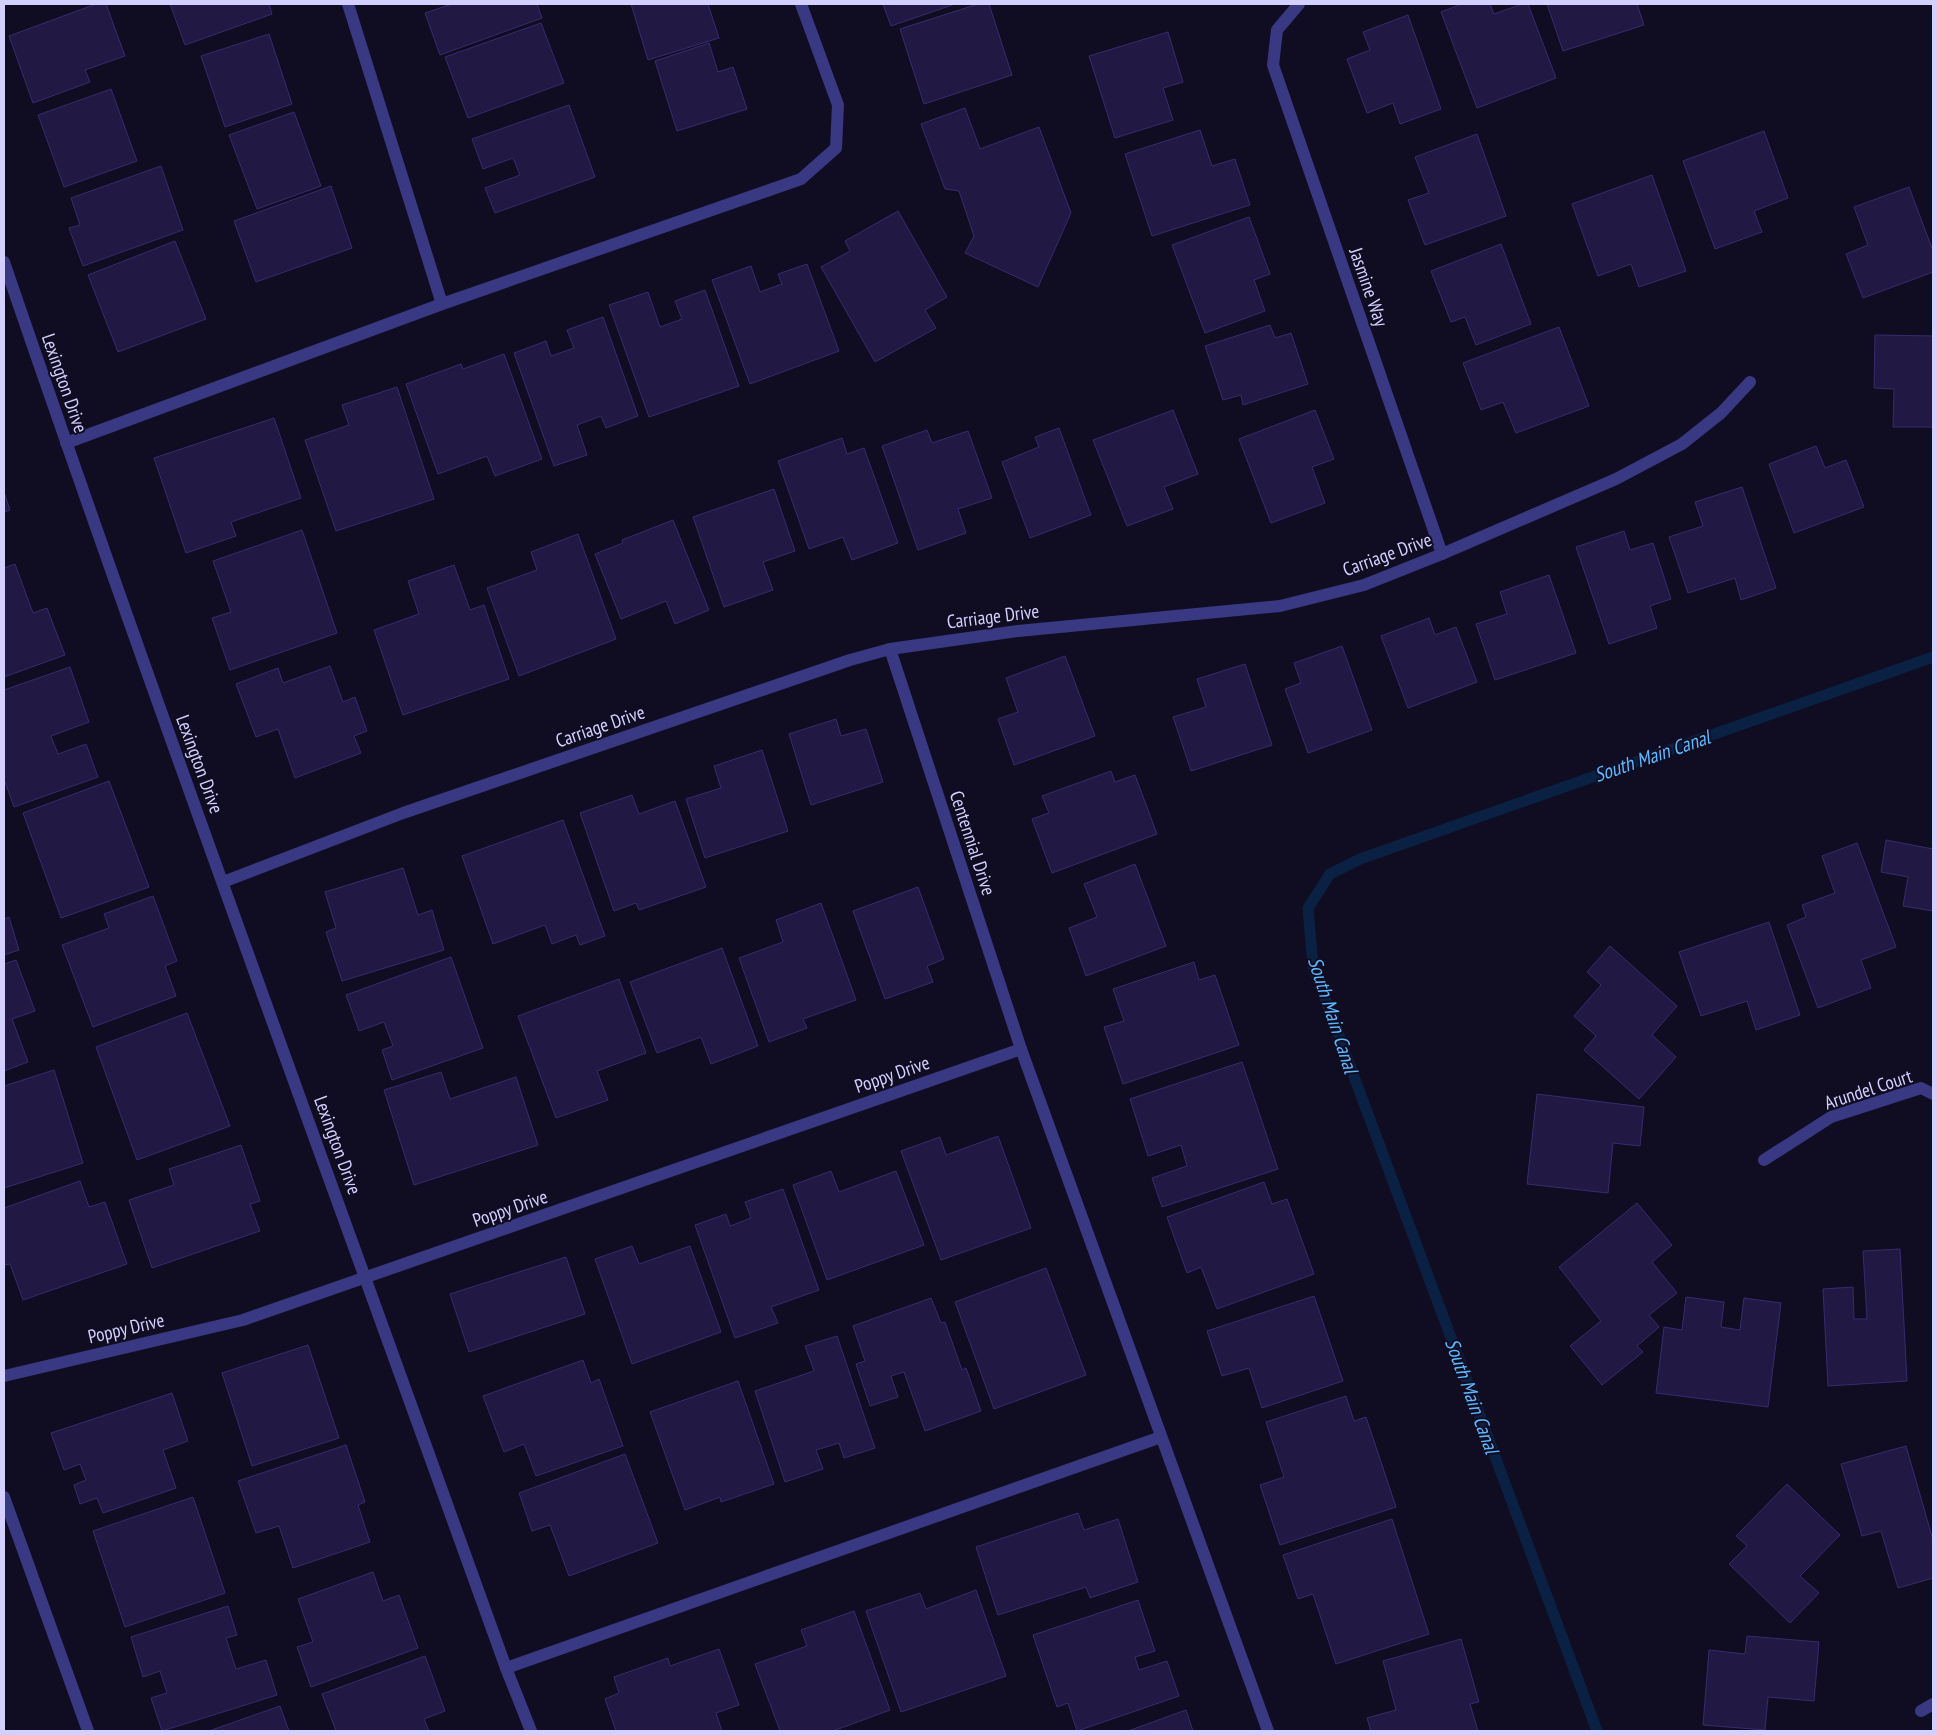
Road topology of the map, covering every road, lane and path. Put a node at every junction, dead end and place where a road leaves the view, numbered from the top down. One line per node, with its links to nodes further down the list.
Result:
1 (348, 4): 5 (street)
2 (801, 4): 5 (street)
3 (1298, 4): 8 (street, Jasmine Way)
4 (4, 262): 7 (street, Lexington Drive)
5 (442, 304): 7 (street)
6 (1750, 382): 8 (street, Carriage Drive)
7 (66, 443): 10 (street, Lexington Drive)
8 (1442, 554): 9 (street, Carriage Drive)
9 (890, 649): 10 (street, Carriage Drive); 11 (street, Centennial Drive)
10 (222, 882): 14 (street, Lexington Drive)
11 (1021, 1050): 14 (street, Poppy Drive); 16 (street, Centennial Drive)
12 (1933, 1094): 13 (street, Arundel Court)
13 (1764, 1160)
14 (366, 1277): 15 (street, Poppy Drive); 18 (street, Lexington Drive)
15 (4, 1376)
16 (1161, 1437): 18 (street); 23 (street, Centennial Drive)
17 (4, 1497): 21 (street)
18 (506, 1668): 22 (street, Lexington Drive)
19 (1933, 1704): 20 (street)
20 (1921, 1711)
21 (88, 1731)
22 (531, 1731)
23 (1268, 1731)

